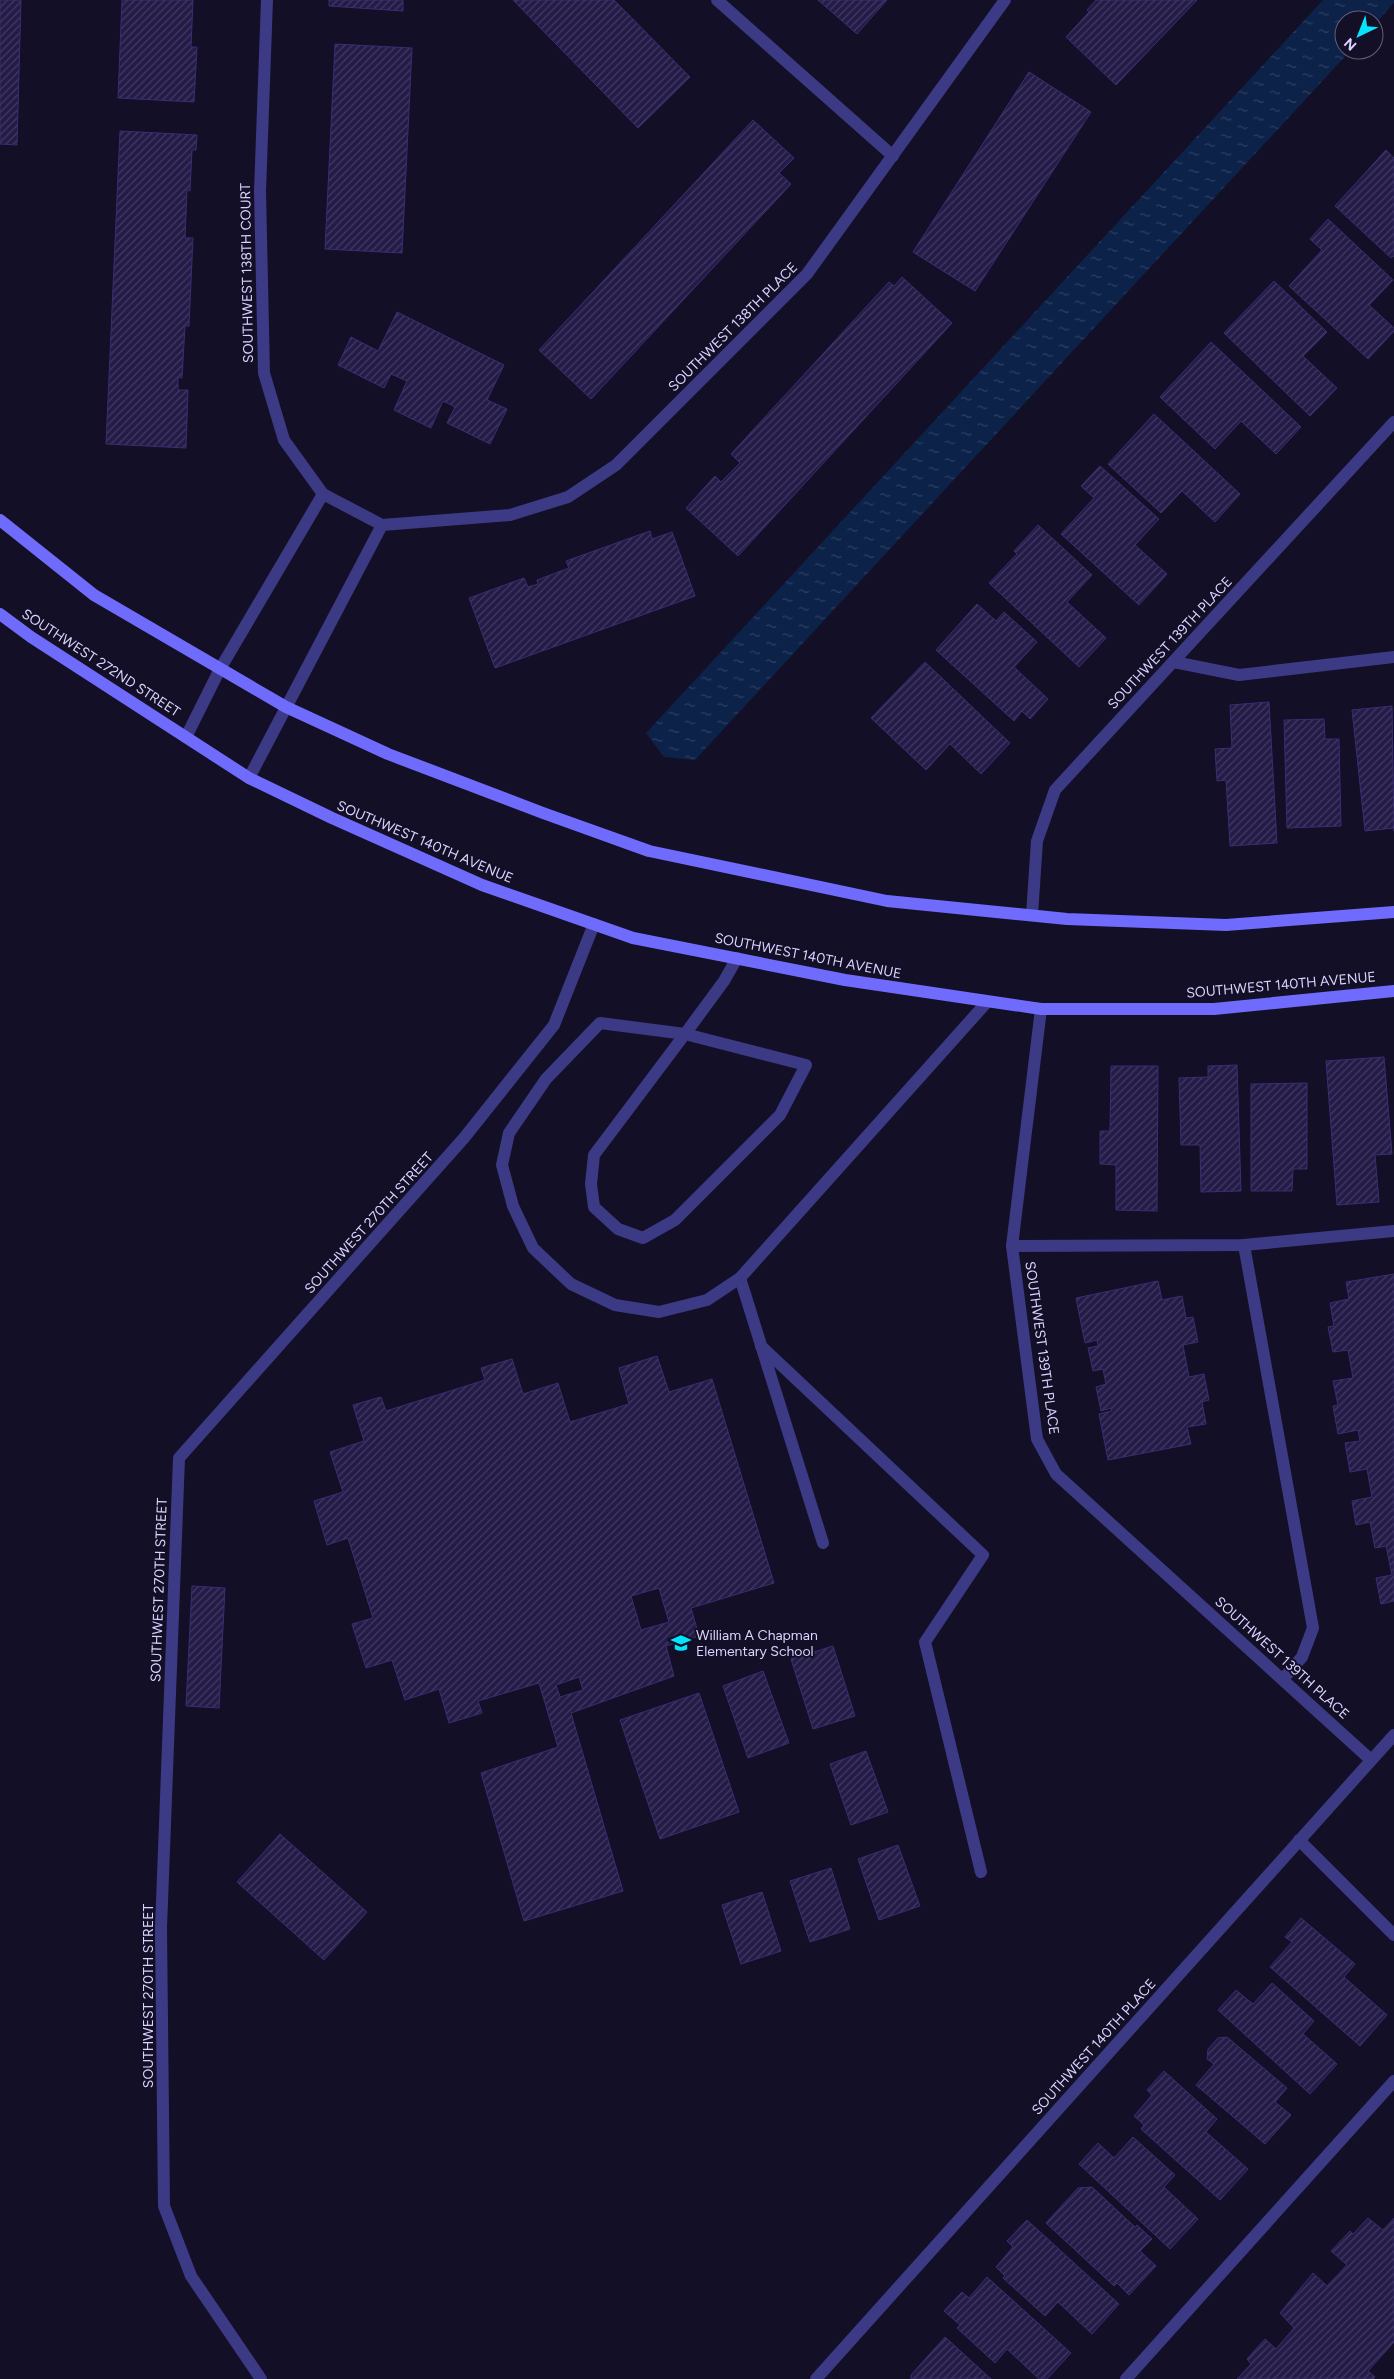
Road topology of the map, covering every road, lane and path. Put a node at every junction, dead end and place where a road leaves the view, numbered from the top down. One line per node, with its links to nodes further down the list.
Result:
1 (267, 0): 6 (street, SOUTHWEST 138TH COURT)
2 (717, 0): 4 (street)
3 (1005, 0): 4 (street, SOUTHWEST 138TH PLACE)
4 (893, 156): 8 (street, SOUTHWEST 138TH PLACE)
5 (1394, 422): 11 (street, SOUTHWEST 139TH PLACE)
6 (323, 494): 8 (street, SOUTHWEST 138TH COURT); 12 (street, SOUTHWEST 272ND STREET)
7 (0, 520): 12 (street)
8 (382, 525): 13 (street)
9 (0, 614): 14 (street, SOUTHWEST 272ND STREET)
10 (1394, 657): 11 (street)
11 (1174, 662): 17 (street, SOUTHWEST 139TH PLACE)
12 (220, 669): 13 (street); 14 (street, SOUTHWEST 272ND STREET)
13 (286, 707): 15 (street); 17 (street)
14 (186, 737): 15 (street, SOUTHWEST 272ND STREET)
15 (249, 778): 18 (street, SOUTHWEST 140TH AVENUE)
16 (1394, 912): 17 (street)
17 (1032, 915)
18 (594, 924): 19 (street, SOUTHWEST 140TH AVENUE); 37 (street, SOUTHWEST 270TH STREET)
19 (737, 958): 21 (street, SOUTHWEST 140TH AVENUE); 23 (street)
20 (1394, 991): 22 (street, SOUTHWEST 140TH AVENUE)
21 (987, 1002): 22 (street, SOUTHWEST 140TH AVENUE); 27 (street)
22 (1042, 1008): 26 (street, SOUTHWEST 139TH PLACE)
23 (685, 1034): 23 (street); 27 (street)
24 (1394, 1232): 25 (street)
25 (1244, 1245): 26 (street); 30 (street)
26 (1012, 1246): 30 (street, SOUTHWEST 139TH PLACE)
27 (740, 1278): 28 (street)
28 (761, 1346): 29 (street); 34 (street)
29 (824, 1543)
30 (1283, 1679): 32 (street, SOUTHWEST 139TH PLACE)
31 (1394, 1735): 32 (street, SOUTHWEST 140TH PLACE)
32 (1371, 1760): 33 (street, SOUTHWEST 140TH PLACE)
33 (1299, 1840): 35 (street); 38 (street, SOUTHWEST 140TH PLACE)
34 (981, 1872)
35 (1394, 1935)
36 (1394, 2082): 39 (street)
37 (261, 2379)
38 (816, 2379)
39 (1126, 2379)

